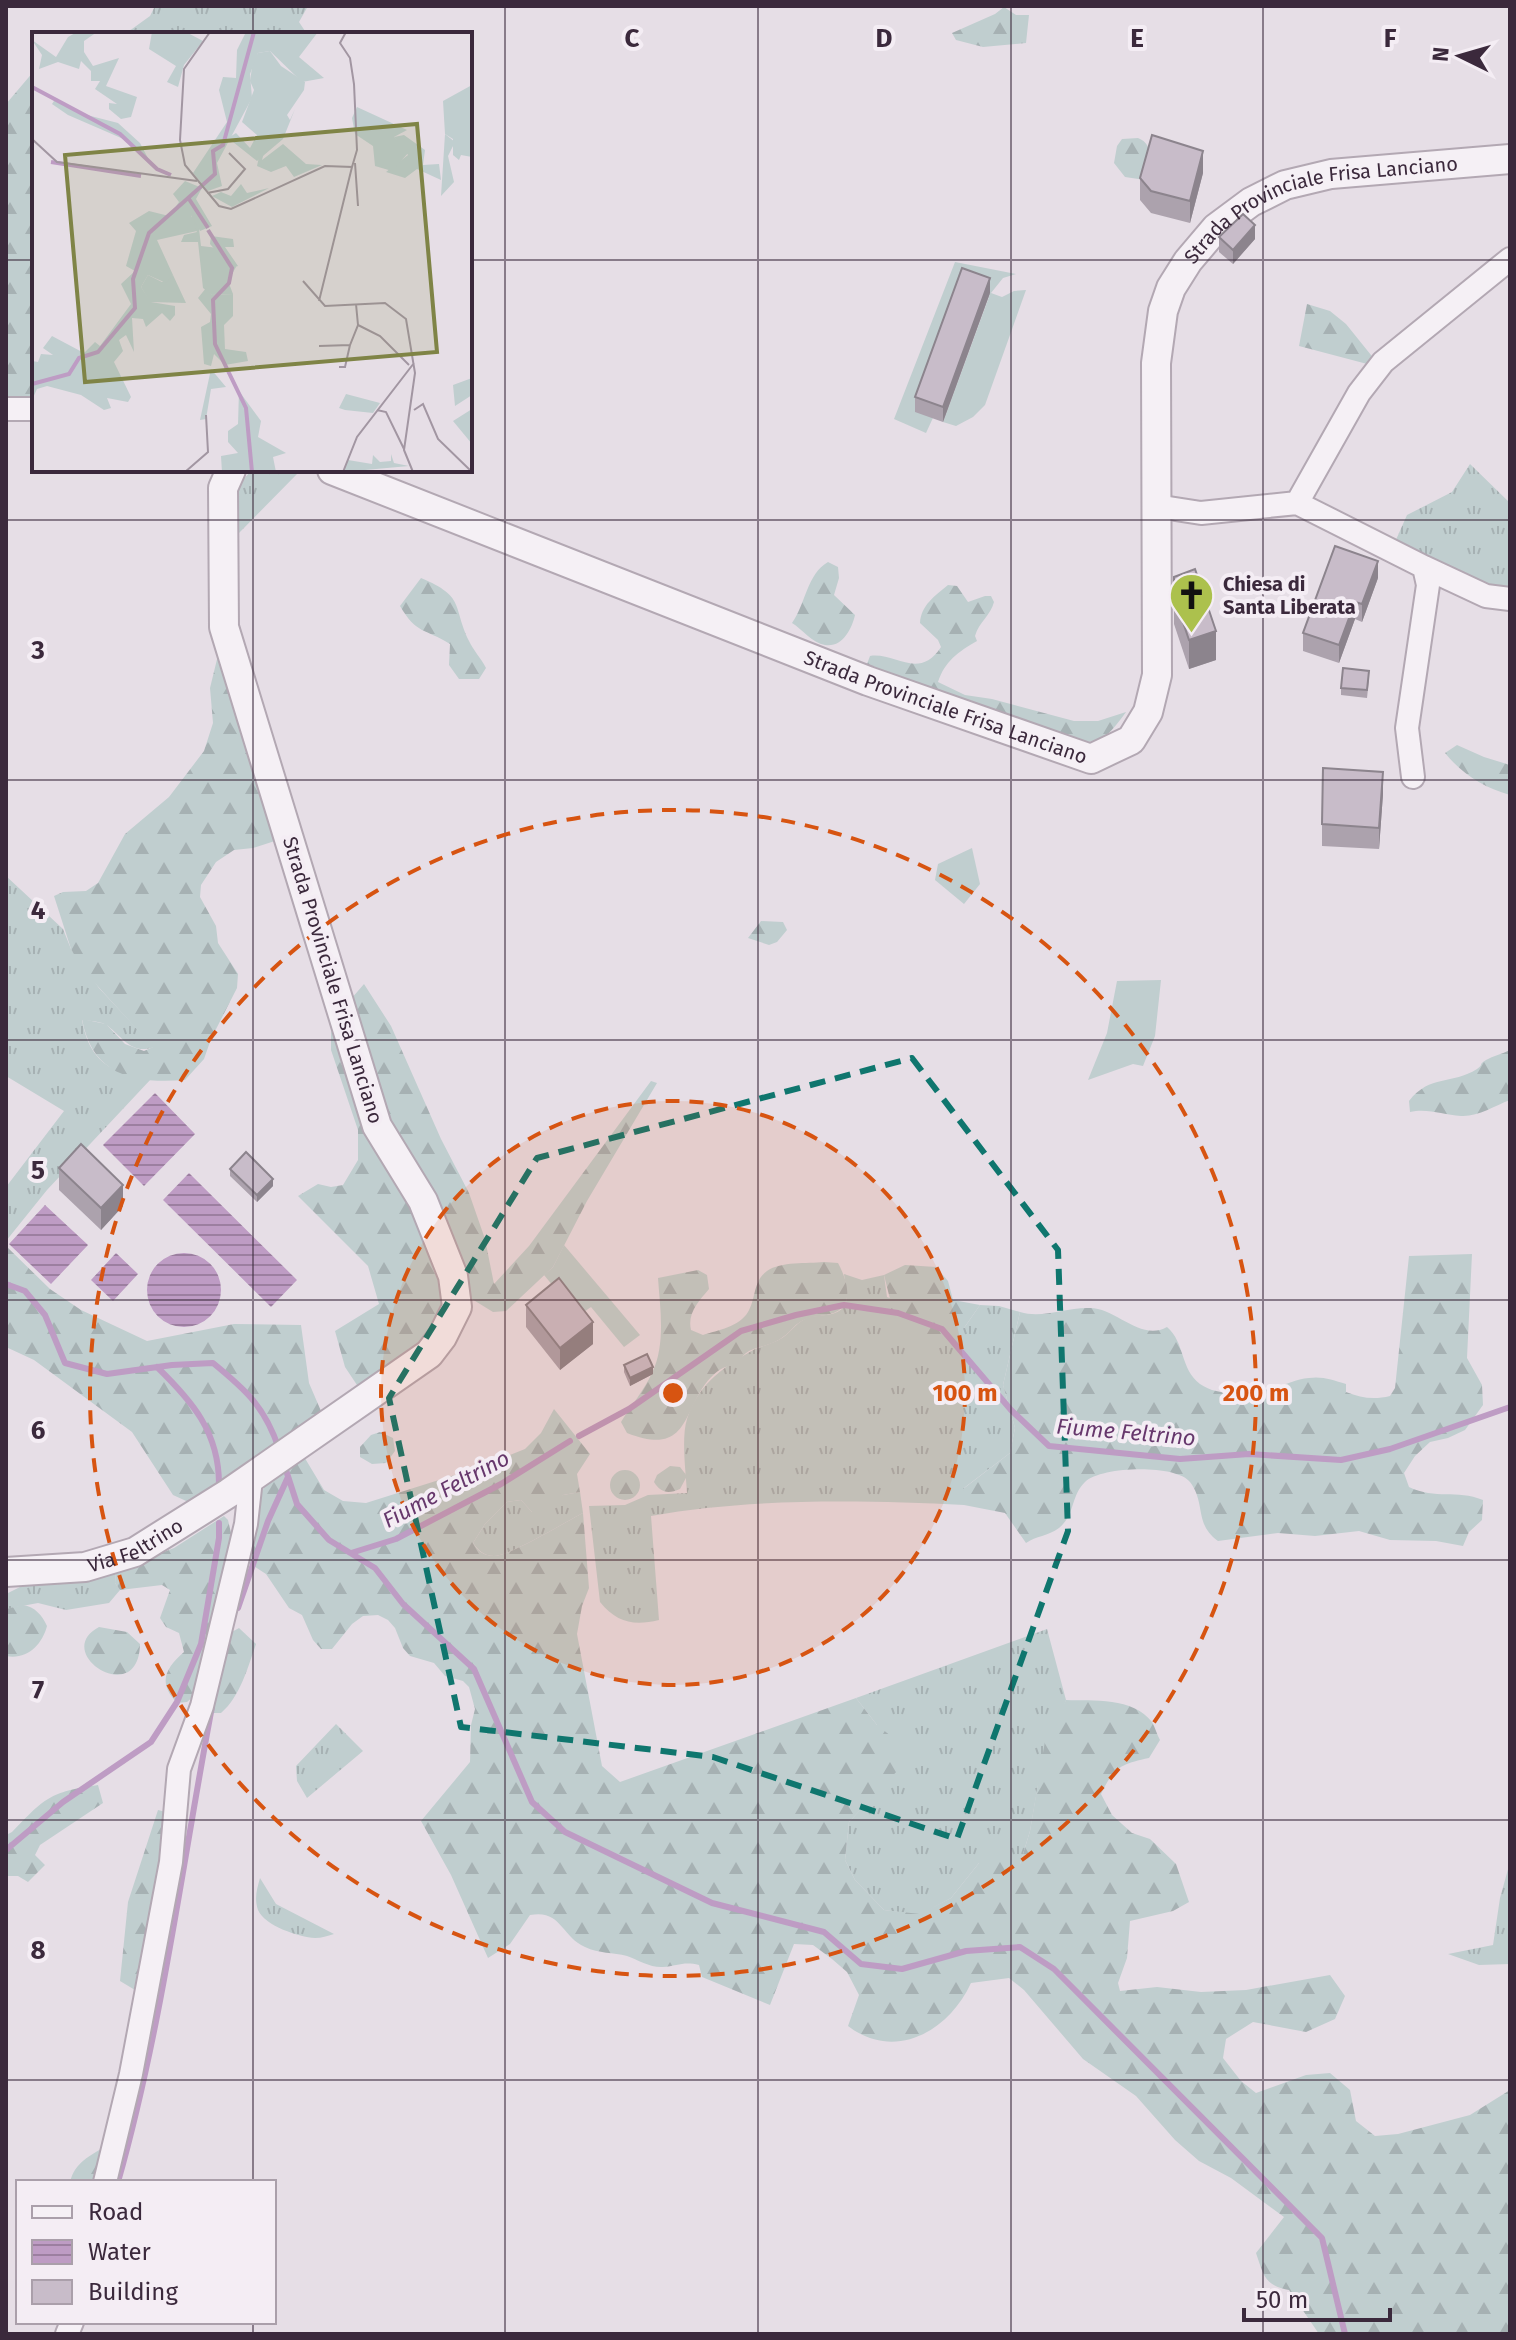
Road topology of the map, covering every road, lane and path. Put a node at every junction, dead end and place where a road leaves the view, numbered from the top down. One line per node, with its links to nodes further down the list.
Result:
1 (1510, 159): 8 (street, Strada Provinciale Frisa Lanciano)
2 (1510, 259): 7 (street)
3 (6, 409): 4 (street)
4 (32, 409)
5 (230, 472): 12 (street, Strada Provinciale Frisa Lanciano)
6 (337, 472): 8 (street, Strada Provinciale Frisa Lanciano)
7 (1297, 503): 8 (street); 9 (street)
8 (1156, 506)
9 (1424, 567): 10 (street); 11 (street)
10 (1510, 599)
11 (1413, 777)
12 (251, 1479): 13 (street, Via Feltrino); 14 (street)
13 (6, 1572)
14 (105, 2180)

